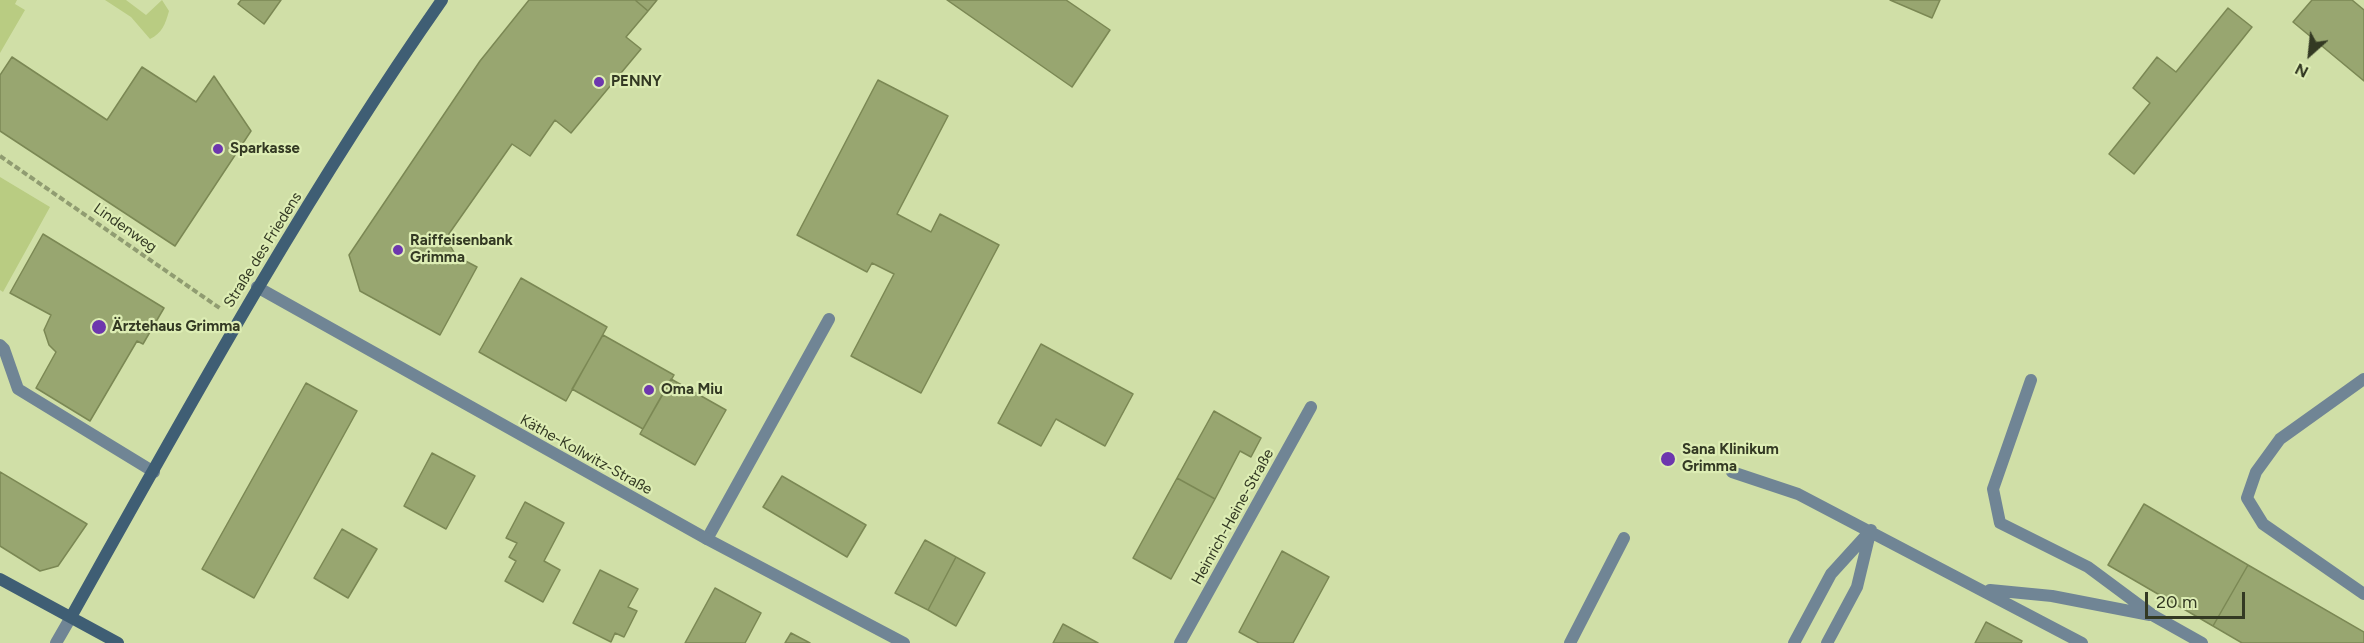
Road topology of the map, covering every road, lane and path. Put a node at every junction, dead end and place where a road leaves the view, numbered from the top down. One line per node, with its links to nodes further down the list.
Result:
1 (442, 0): 3 (street, Straße des Friedens)
2 (0, 156): 5 (path, Lindenweg)
3 (257, 287): 5 (street, Straße des Friedens); 14 (street, Käthe-Kollwitz-Straße)
4 (829, 319): 14 (street)
5 (237, 320): 10 (street, Straße des Friedens)
6 (0, 345): 10 (street)
7 (2364, 379): 17 (street)
8 (2031, 380): 18 (street)
9 (1311, 406): 23 (street, Heinrich-Heine-Straße)
10 (154, 472): 19 (street, Straße des Friedens)
11 (1732, 472): 12 (street)
12 (1871, 530): 16 (street); 25 (street); 26 (street)
13 (1624, 538): 24 (street)
14 (707, 539): 22 (street, Käthe-Kollwitz-Straße)
15 (0, 579): 19 (street)
16 (1983, 590): 18 (street); 27 (street)
17 (2364, 594)
18 (2154, 616): 28 (street)
19 (71, 617): 20 (street); 21 (street)
20 (56, 643)
21 (118, 643)
22 (904, 643)
23 (1180, 643)
24 (1570, 643)
25 (1794, 643)
26 (1827, 643)
27 (2082, 643)
28 (2202, 643)

